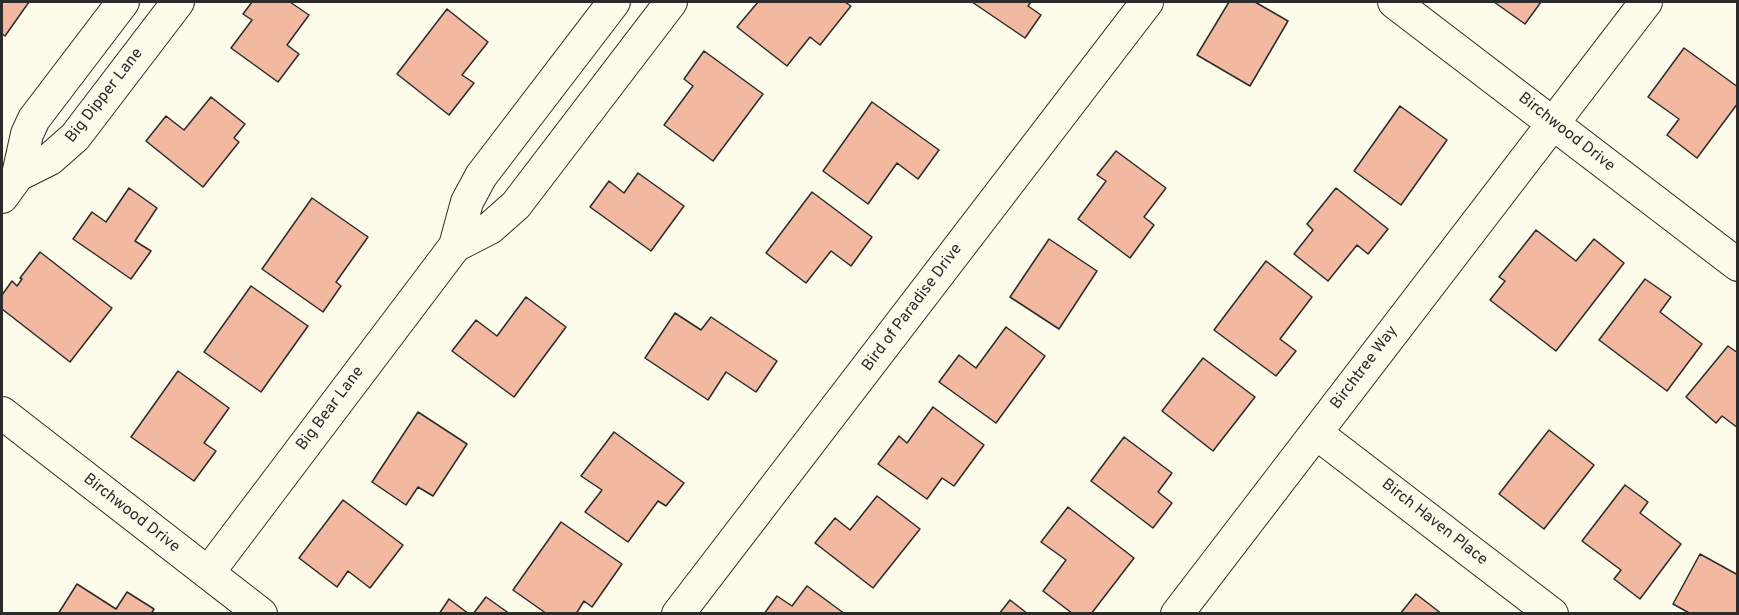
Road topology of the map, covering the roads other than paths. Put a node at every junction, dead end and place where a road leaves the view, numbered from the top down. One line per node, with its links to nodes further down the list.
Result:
1 (123, 2): 9 (street, Big Dipper Lane)
2 (178, 2): 9 (street, Big Dipper Lane)
3 (614, 2): 10 (street, Big Bear Lane)
4 (671, 2): 10 (street, Big Bear Lane)
5 (1147, 2): 16 (street, Bird of Paradise Drive)
6 (1394, 2): 8 (street, Birchwood Drive)
7 (1646, 2): 8 (street, Birchtree Way)
8 (1552, 122): 11 (street, Birchwood Drive); 13 (street, Birchtree Way)
9 (10, 186)
10 (455, 246): 14 (street, Big Bear Lane)
11 (1737, 265)
12 (2, 413): 14 (street, Birchwood Drive)
13 (1316, 433): 17 (street, Birchtree Way); 18 (street, Birch Haven Place)
14 (208, 573): 15 (street, Birchwood Drive)
15 (261, 614)
16 (678, 614)
17 (1177, 614)
18 (1552, 614)

